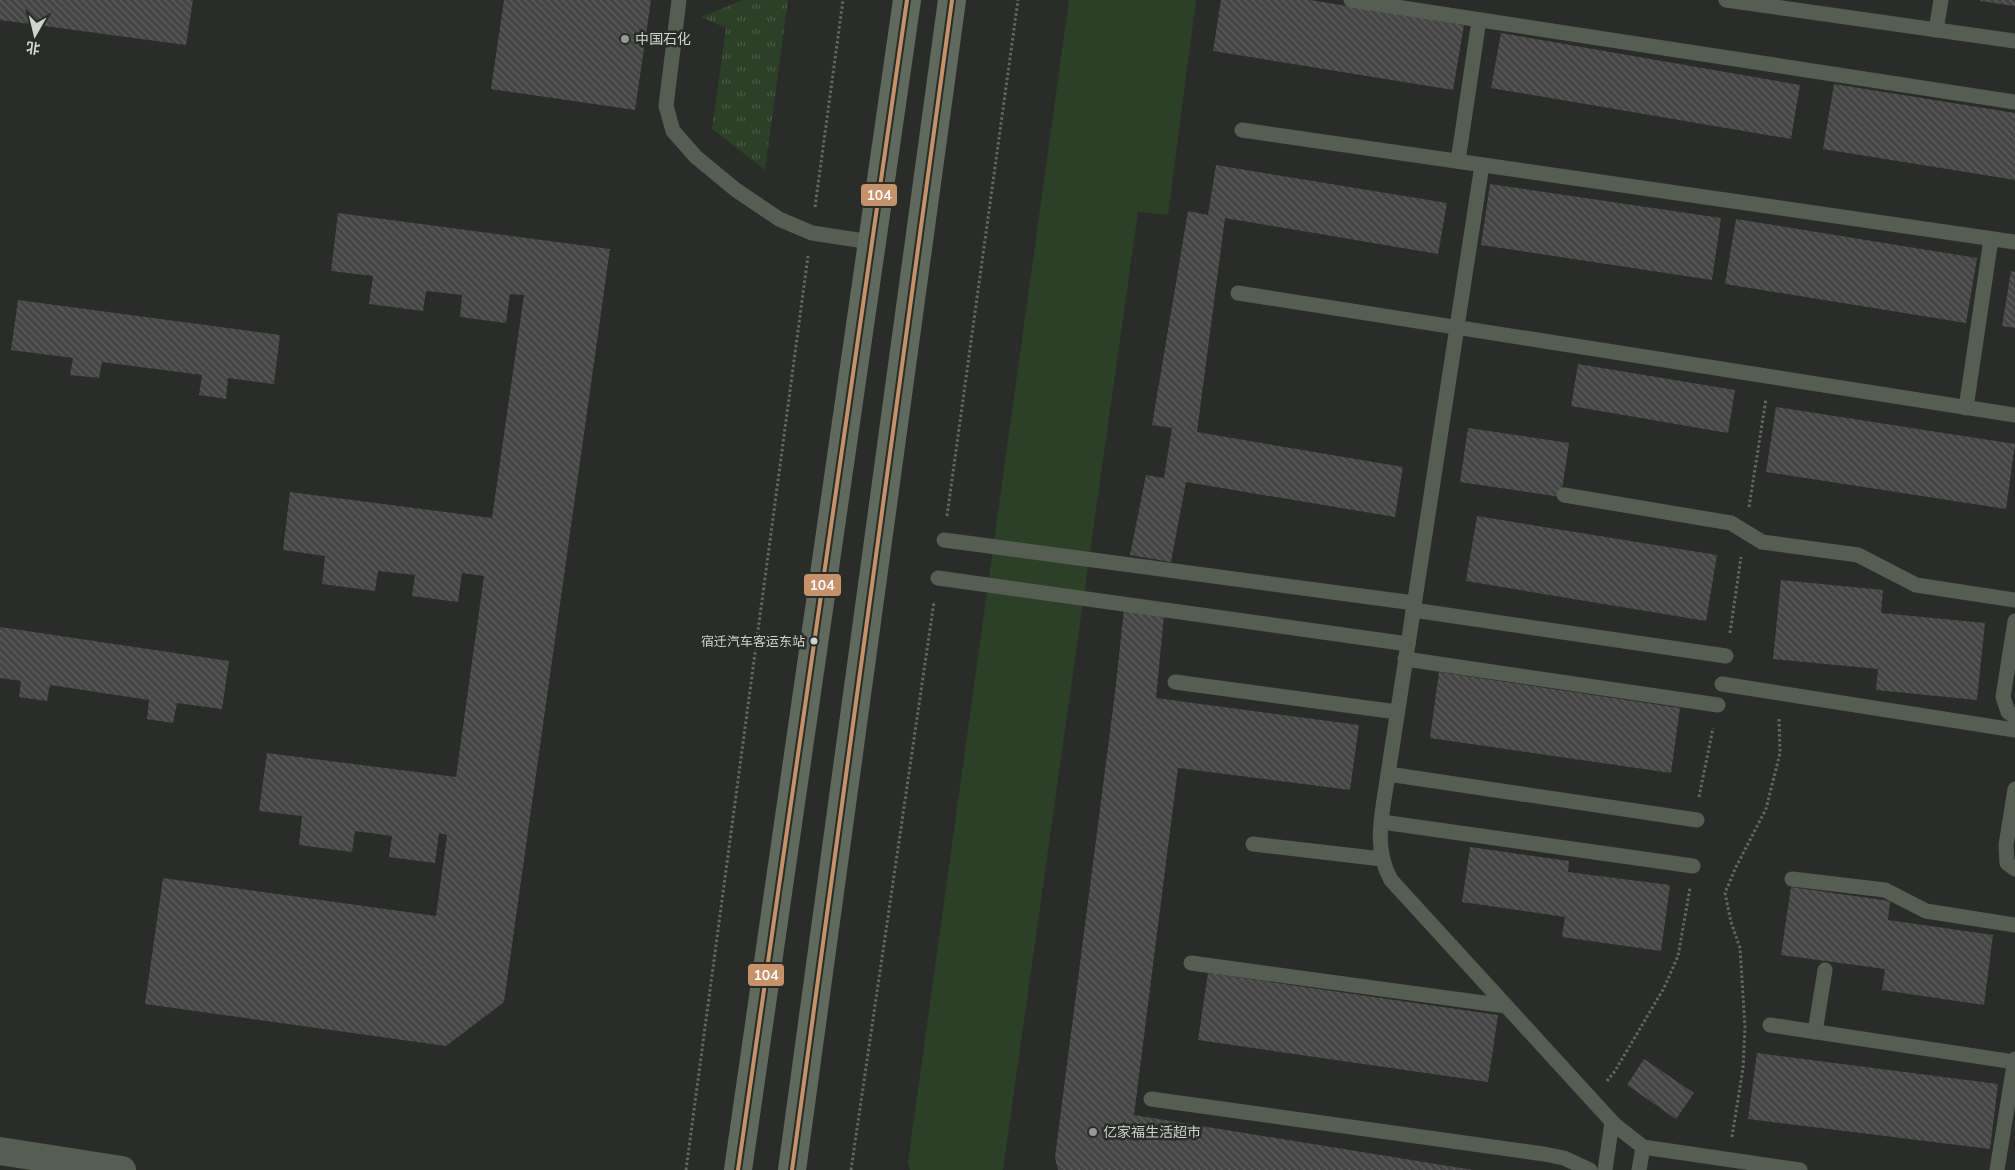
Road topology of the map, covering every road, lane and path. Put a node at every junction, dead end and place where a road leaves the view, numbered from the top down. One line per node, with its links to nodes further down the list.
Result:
1 (679, 0): 15 (lane)
2 (843, 0): 15 (path)
3 (907, 0): 17 (main road)
4 (952, 0): 65 (main road)
5 (1351, 0): 8 (lane)
6 (1726, 0): 9 (lane)
7 (1940, 0): 9 (lane)
8 (1479, 20): 11 (lane); 13 (lane)
9 (1936, 30): 10 (lane)
10 (2015, 41)
11 (2015, 102)
12 (1242, 130): 13 (lane)
13 (1458, 161): 14 (lane)
14 (1482, 164): 16 (lane); 20 (lane)
15 (812, 233): 17 (lane); 63 (path)
16 (1991, 239): 18 (lane); 22 (lane)
17 (871, 242): 64 (main road)
18 (2015, 242)
19 (1238, 293): 20 (lane)
20 (1457, 328): 21 (lane); 29 (lane)
21 (1770, 376): 22 (lane); 25 (path)
22 (1966, 408): 23 (lane)
23 (2015, 415)
24 (1564, 495): 25 (lane)
25 (1746, 532): 28 (lane); 32 (path)
26 (944, 540): 29 (lane)
27 (938, 578): 31 (lane)
28 (2015, 600)
29 (1413, 606): 31 (lane); 32 (lane)
30 (2015, 621): 38 (lane)
31 (1406, 652): 36 (lane); 37 (lane)
32 (1726, 656)
33 (1175, 682): 37 (lane)
34 (1722, 684): 35 (lane)
35 (1772, 692): 39 (lane); 61 (path)
36 (1718, 705): 42 (path)
37 (1398, 712): 40 (lane)
38 (2015, 717)
39 (2015, 730)
40 (1388, 774): 42 (lane); 43 (lane)
41 (2015, 789): 47 (lane)
42 (1696, 820)
43 (1382, 822): 45 (lane); 46 (lane)
44 (1252, 844): 45 (lane)
45 (1382, 859): 52 (lane)
46 (1693, 866): 57 (path)
47 (2015, 869)
48 (1792, 879): 49 (lane)
49 (2015, 925)
50 (1192, 962): 52 (lane)
51 (1825, 970): 54 (lane)
52 (1506, 1006): 57 (lane)
53 (1770, 1025): 54 (lane)
54 (1816, 1032): 55 (lane)
55 (2015, 1060): 70 (lane)
56 (1150, 1099): 66 (lane)
57 (1592, 1099): 58 (lane)
58 (1612, 1122): 59 (lane); 67 (lane)
59 (1643, 1147): 61 (lane); 68 (lane)
60 (0, 1150): 62 (street)
61 (1728, 1159): 69 (lane)
62 (122, 1170)
63 (686, 1170)
64 (738, 1170)
65 (792, 1170)
66 (1590, 1170)
67 (1604, 1170)
68 (1639, 1170)
69 (1800, 1170)
70 (1997, 1170)

